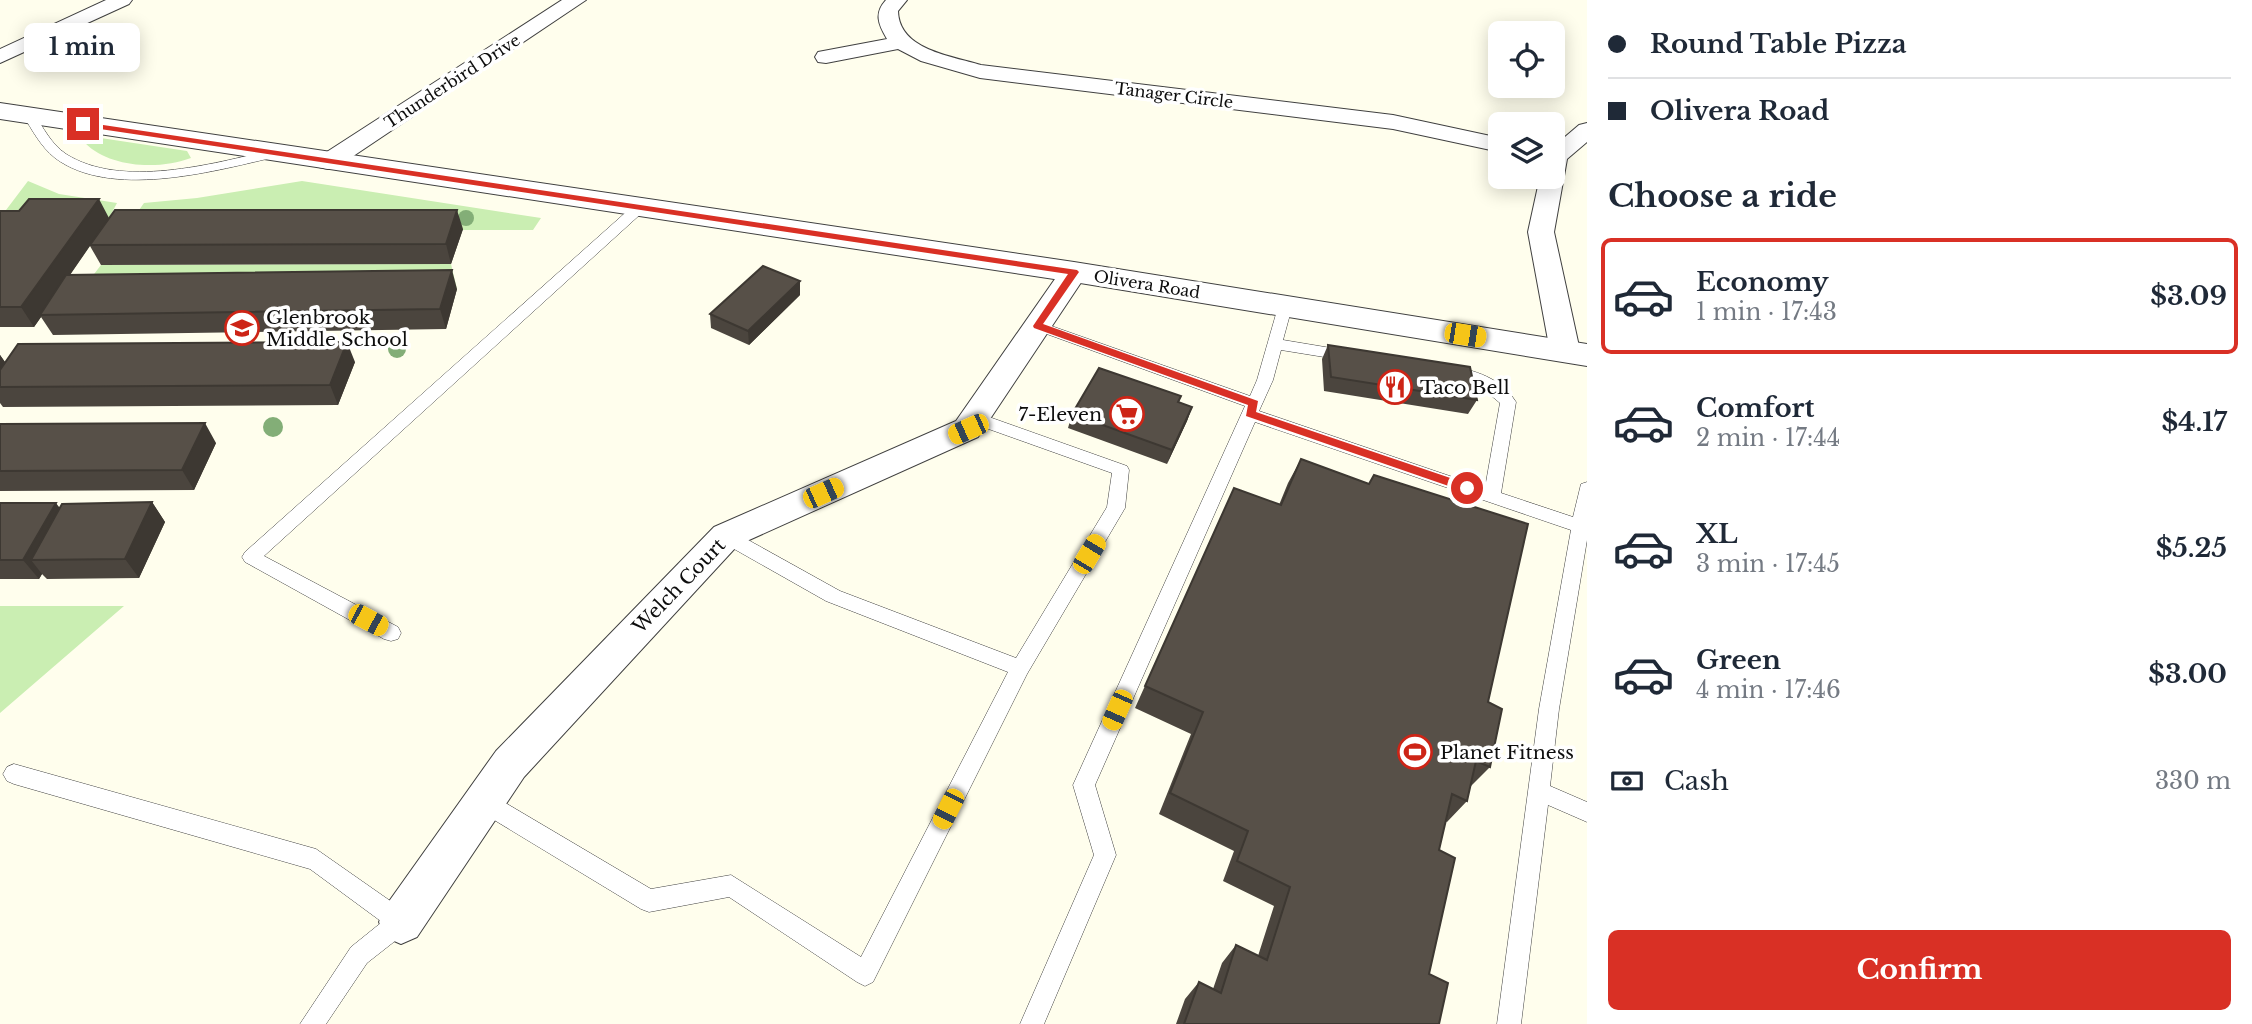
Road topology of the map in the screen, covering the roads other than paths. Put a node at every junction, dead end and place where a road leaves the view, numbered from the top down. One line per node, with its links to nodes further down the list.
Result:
1 (122, 0): 5 (street)
2 (576, 0): 12 (street, Thunderbird Drive)
3 (897, 0): 4 (street)
4 (902, 42): 6 (street); 9 (street, Tanager Circle)
5 (0, 57)
6 (826, 57)
7 (15, 113): 11 (street, Olivera Road); 11 (lane)
8 (1587, 130): 10 (street)
9 (1488, 142)
10 (1565, 153)
11 (271, 154): 12 (street, Olivera Road)
12 (328, 162): 14 (street, Olivera Road)
13 (1549, 189): 19 (street)
14 (639, 208): 15 (street, Olivera Road); 28 (lane)
15 (1074, 272): 16 (street, Olivera Road); 17 (street, Welch Court)
16 (1285, 307): 18 (lane); 19 (street, Olivera Road)
17 (1038, 326): 22 (lane); 23 (street, Welch Court)
18 (1275, 344): 20 (lane); 22 (lane)
19 (1576, 353)
20 (1369, 359)
21 (1436, 369): 25 (lane)
22 (1252, 409): 25 (lane); 36 (lane)
23 (975, 418): 27 (street, Welch Court); 29 (lane)
24 (1587, 488): 26 (lane)
25 (1492, 496): 26 (lane)
26 (1584, 528): 31 (lane)
27 (726, 536): 29 (lane); 32 (street, Welch Court)
28 (391, 633)
29 (1020, 668): 32 (lane)
30 (14, 774): 34 (lane)
31 (1538, 791): 33 (lane); 37 (lane)
32 (484, 802): 34 (street, Welch Court)
33 (1587, 812)
34 (401, 922): 35 (lane)
35 (312, 1024)
36 (1032, 1024)
37 (1509, 1024)

